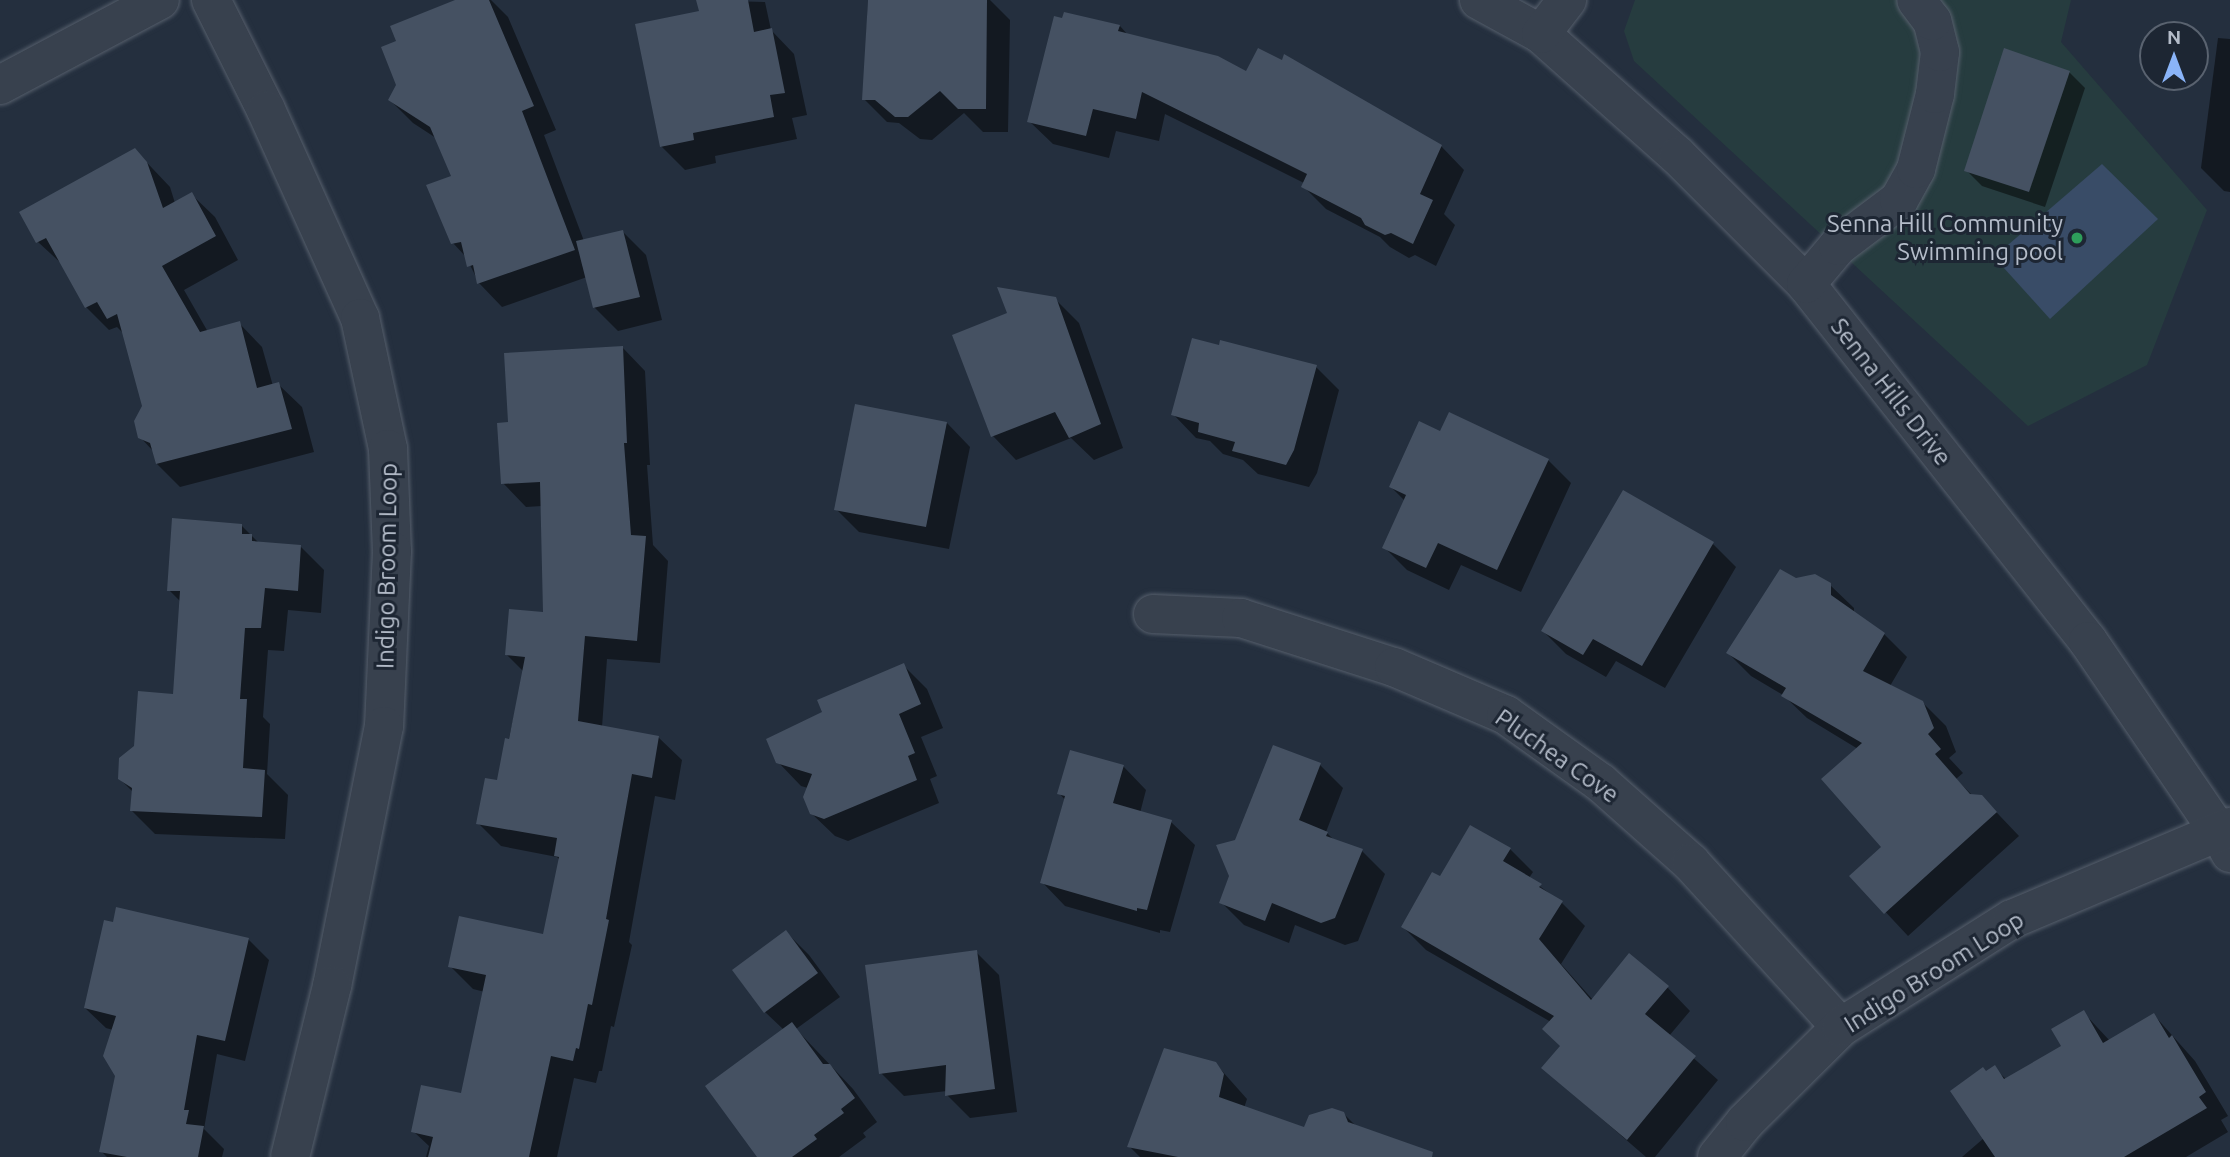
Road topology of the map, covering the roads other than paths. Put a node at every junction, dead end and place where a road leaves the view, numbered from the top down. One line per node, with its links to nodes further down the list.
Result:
1 (160, 0): 7 (street)
2 (211, 0): 12 (street, Indigo Broom Loop)
3 (1479, 0): 6 (street, Senna Hills Drive)
4 (1567, 0): 6 (street)
5 (1916, 0): 8 (street)
6 (1541, 34): 8 (street, Senna Hills Drive)
7 (0, 85)
8 (1805, 284): 10 (street, Senna Hills Drive)
9 (1153, 614): 11 (street, Pluchea Cove)
10 (2226, 837): 11 (street, Indigo Broom Loop)
11 (1841, 1027): 13 (street, Indigo Broom Loop)
12 (290, 1157)
13 (1717, 1157)

